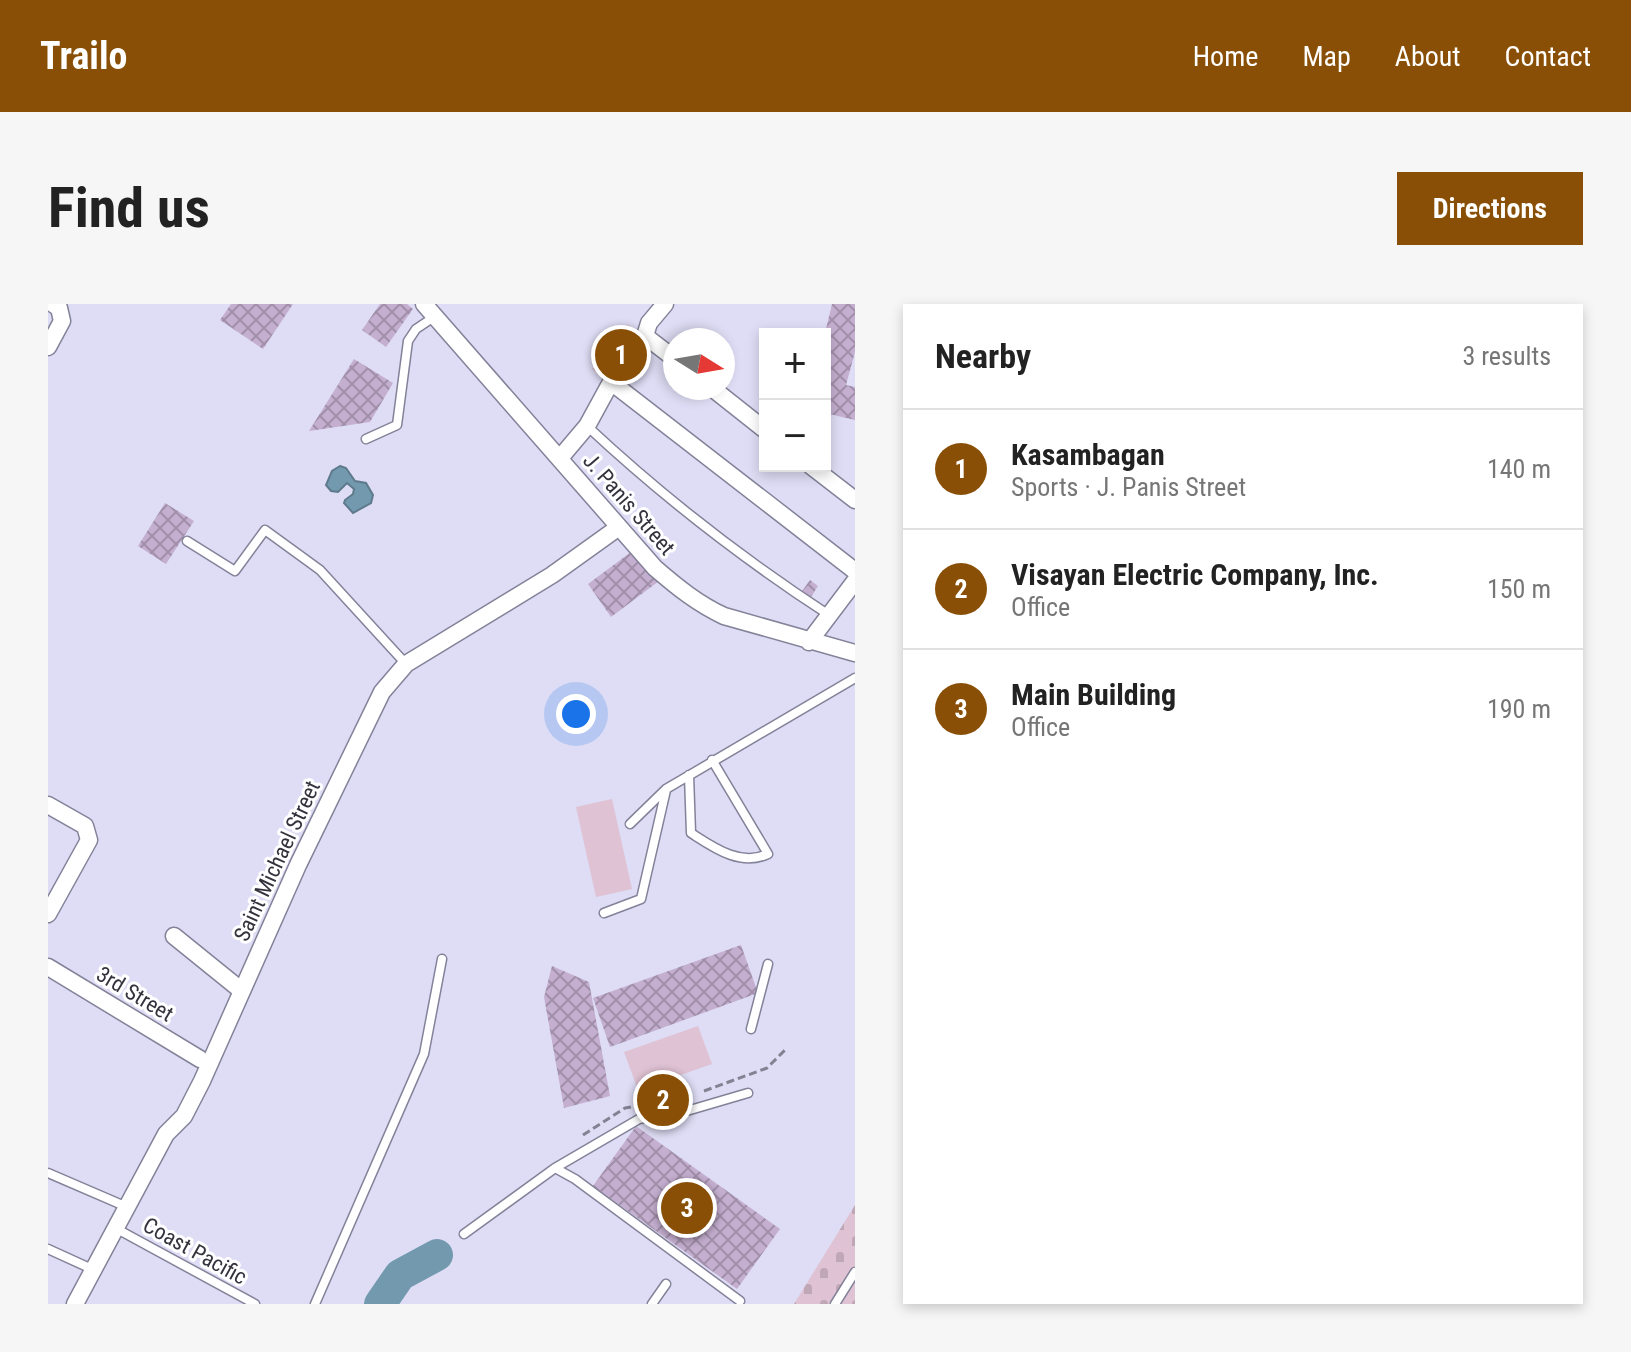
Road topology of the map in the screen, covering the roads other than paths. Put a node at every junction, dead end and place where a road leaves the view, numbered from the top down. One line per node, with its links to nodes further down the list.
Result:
1 (53, 304): 5 (street)
2 (665, 304): 4 (street)
3 (430, 310): 11 (lane); 12 (street, J. Panis Street)
4 (645, 336): 6 (street); 7 (street)
5 (48, 347)
6 (663, 350)
7 (611, 382): 10 (street); 17 (street)
8 (727, 400): 9 (street)
9 (759, 425)
10 (587, 426): 12 (street); 19 (lane)
11 (366, 439)
12 (560, 458): 15 (street, J. Panis Street)
13 (819, 472): 14 (street)
14 (855, 500)
15 (619, 527): 20 (street, J. Panis Street); 22 (street, Saint Michael Street)
16 (187, 541): 22 (lane)
17 (855, 571)
18 (855, 581): 19 (street)
19 (829, 615): 20 (street)
20 (809, 642): 21 (street, J. Panis Street)
21 (855, 653)
22 (406, 664): 35 (street, Saint Michael Street)
23 (855, 678): 24 (lane)
24 (712, 760): 25 (lane); 25 (lane)
25 (689, 775): 26 (lane)
26 (666, 789): 28 (lane); 29 (lane)
27 (48, 805): 30 (street)
28 (630, 824)
29 (604, 913)
30 (48, 914)
31 (174, 936): 35 (street)
32 (442, 959): 51 (lane)
33 (768, 964): 36 (lane)
34 (48, 967): 37 (street, 3rd Street)
35 (242, 991): 41 (street, Saint Michael Street)
36 (751, 1029)
37 (200, 1059)
38 (748, 1093): 39 (lane)
39 (555, 1168): 43 (lane); 48 (lane)
40 (48, 1173): 41 (lane)
41 (128, 1207): 42 (street, Saint Michael Street)
42 (117, 1229): 45 (street, Saint Michael Street); 50 (lane, Coast Pacific)
43 (464, 1234)
44 (48, 1249): 45 (lane)
45 (94, 1270): 49 (street, Saint Michael Street)
46 (855, 1272): 53 (lane)
47 (666, 1284): 52 (lane)
48 (740, 1301)
49 (75, 1304)
50 (255, 1304)
51 (315, 1304)
52 (652, 1304)
53 (835, 1304)

